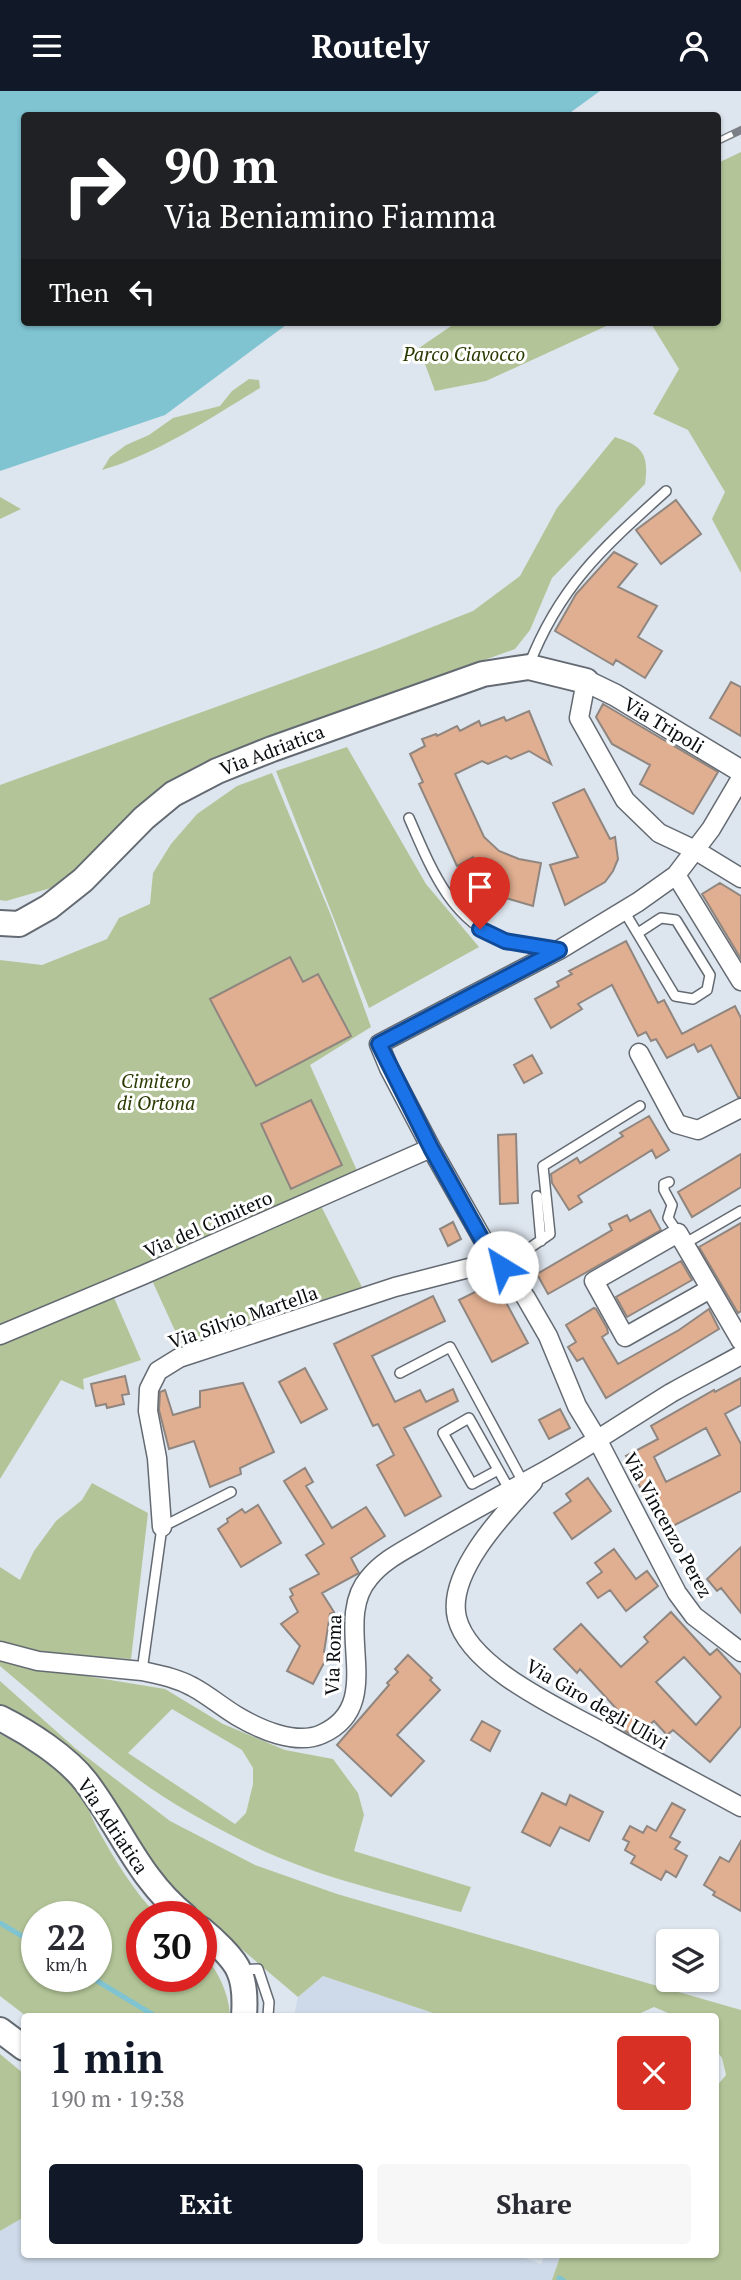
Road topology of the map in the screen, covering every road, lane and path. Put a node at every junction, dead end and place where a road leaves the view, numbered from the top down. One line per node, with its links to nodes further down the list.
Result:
1 (666, 491): 2 (lane)
2 (528, 667): 3 (main road, Via Adriatica); 11 (main road, Via Adriatica)
3 (586, 681): 4 (street, Via Tripoli); 7 (street)
4 (741, 771)
5 (741, 778): 7 (street)
6 (408, 818): 13 (lane)
7 (695, 850): 8 (street); 9 (street)
8 (676, 875): 10 (street); 14 (street)
9 (741, 878)
10 (624, 911): 12 (lane); 13 (street)
11 (0, 923)
12 (638, 933): 12 (lane)
13 (559, 950): 18 (street)
14 (741, 981)
15 (639, 1053): 17 (street)
16 (640, 1106): 23 (lane)
17 (741, 1108)
18 (431, 1148): 24 (street); 26 (street, Via del Cimitero)
19 (668, 1182): 22 (lane)
20 (537, 1196): 23 (lane)
21 (741, 1211): 22 (lane)
22 (681, 1239): 25 (street); 25 (street)
23 (541, 1241): 24 (lane)
24 (499, 1264): 30 (street); 35 (street, Via Silvio Martella)
25 (710, 1289): 27 (street)
26 (0, 1335)
27 (741, 1341)
28 (741, 1355): 30 (street, Via Roma)
29 (400, 1373): 33 (lane)
30 (597, 1439): 32 (street, Via Roma); 37 (street, Via Vincenzo Perez)
31 (498, 1470): 31 (lane); 33 (lane)
32 (542, 1472): 33 (street, Via Roma); 40 (street, Via Giro degli Ulivi)
33 (516, 1486): 38 (street, Via Roma)
34 (231, 1492): 35 (lane)
35 (162, 1527): 38 (lane)
36 (0, 1651): 38 (street, Via Roma)
37 (741, 1652)
38 (142, 1671)
39 (0, 1718): 41 (main road, Via Adriatica)
40 (740, 1805)
41 (170, 1901)
42 (217, 1944): 43 (main road)
43 (239, 1970): 44 (main road); 45 (lane)
44 (244, 2013)
45 (268, 2013)
46 (0, 2030): 47 (main road)
47 (21, 2046)

